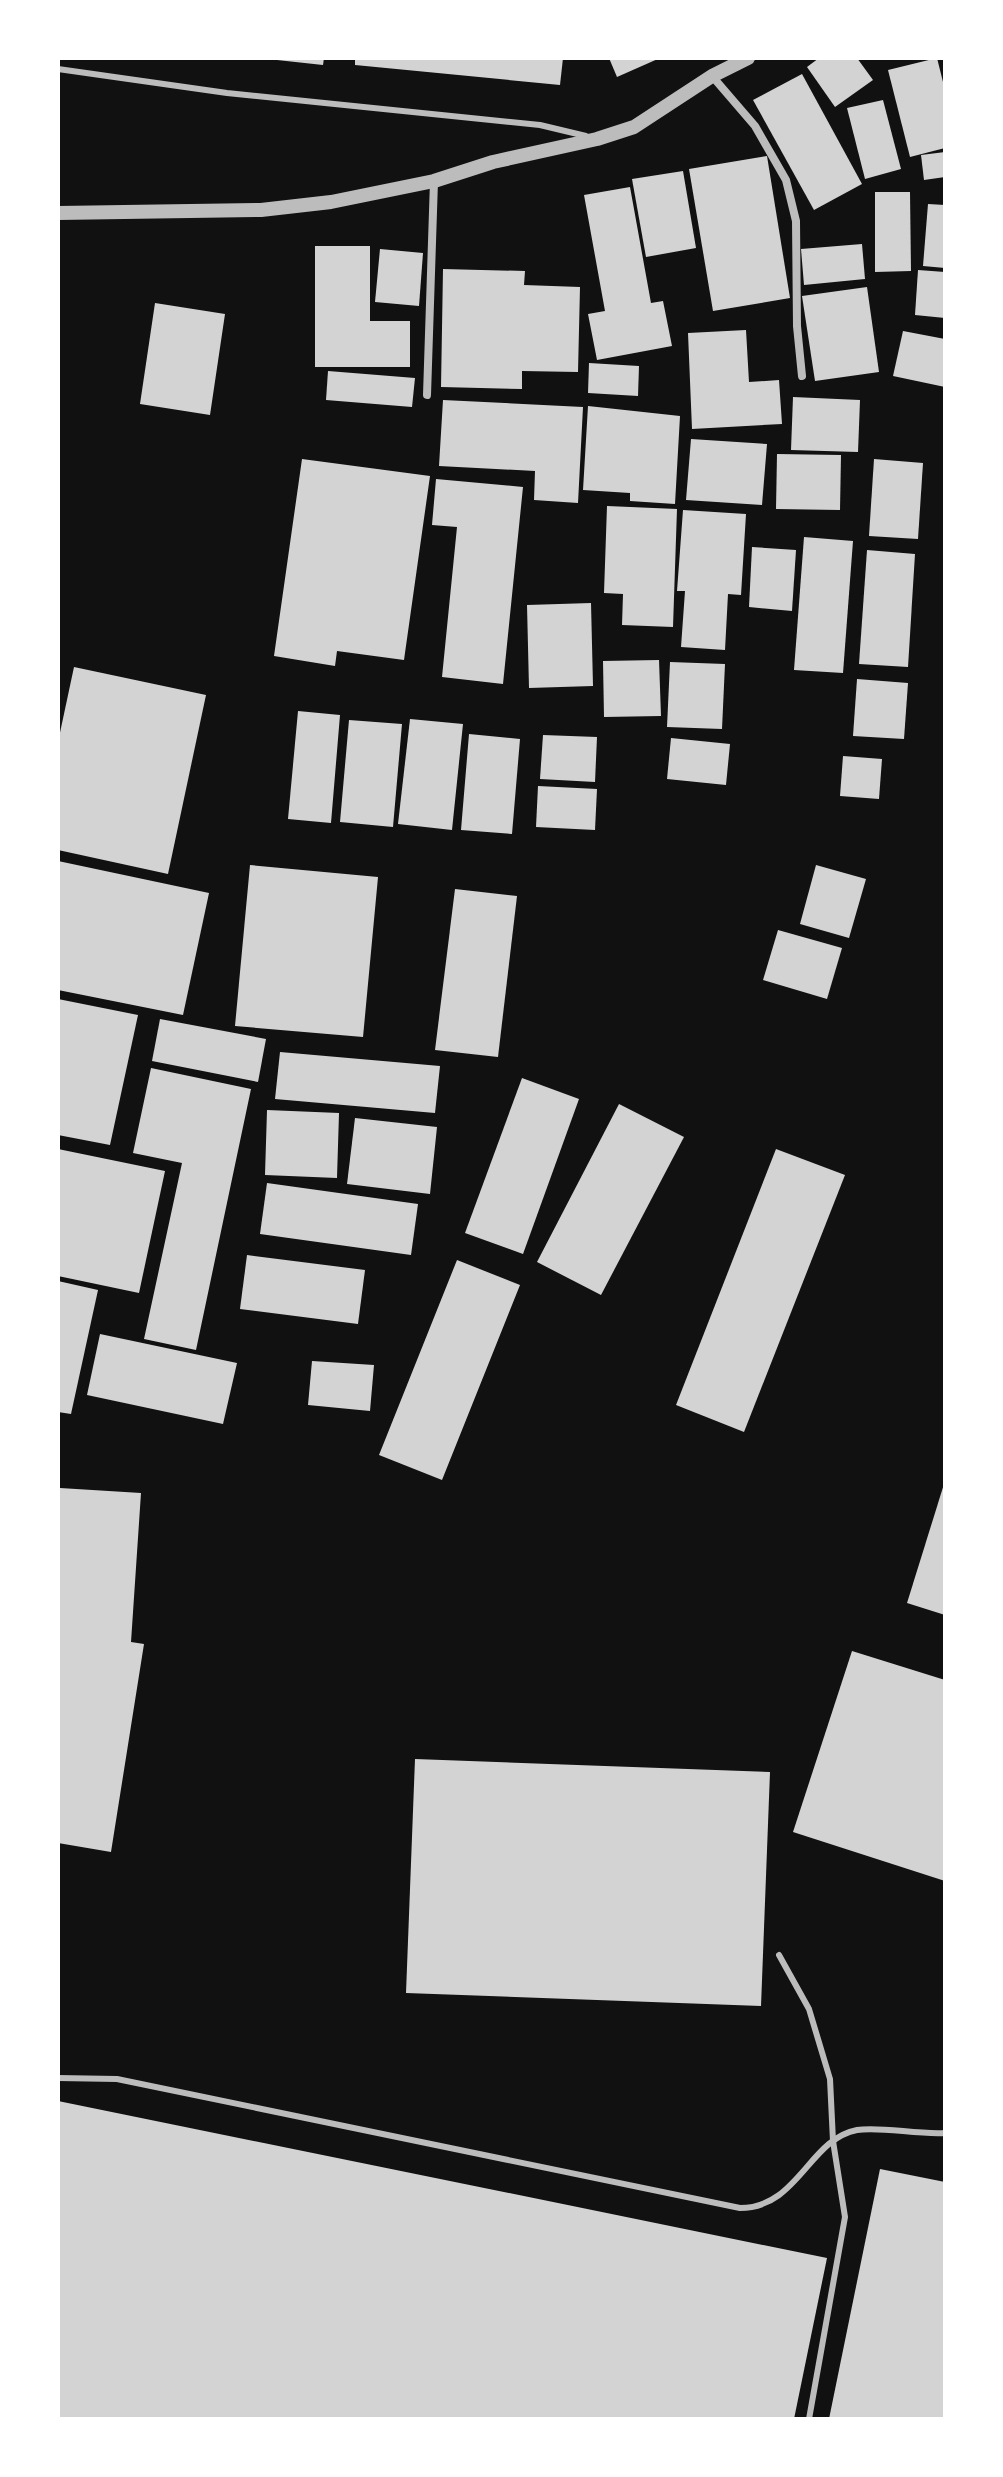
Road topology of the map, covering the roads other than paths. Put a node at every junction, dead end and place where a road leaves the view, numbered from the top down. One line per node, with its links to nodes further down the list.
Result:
1 (748, 58): 3 (street)
2 (58, 69): 4 (lane)
3 (712, 76): 4 (street); 7 (street)
4 (597, 139): 5 (street)
5 (434, 181): 6 (street); 8 (street)
6 (58, 213)
7 (802, 376)
8 (427, 395)
9 (779, 1955): 12 (lane)
10 (58, 2078): 12 (lane)
11 (945, 2133): 12 (lane)
12 (833, 2141): 13 (lane)
13 (809, 2419)

